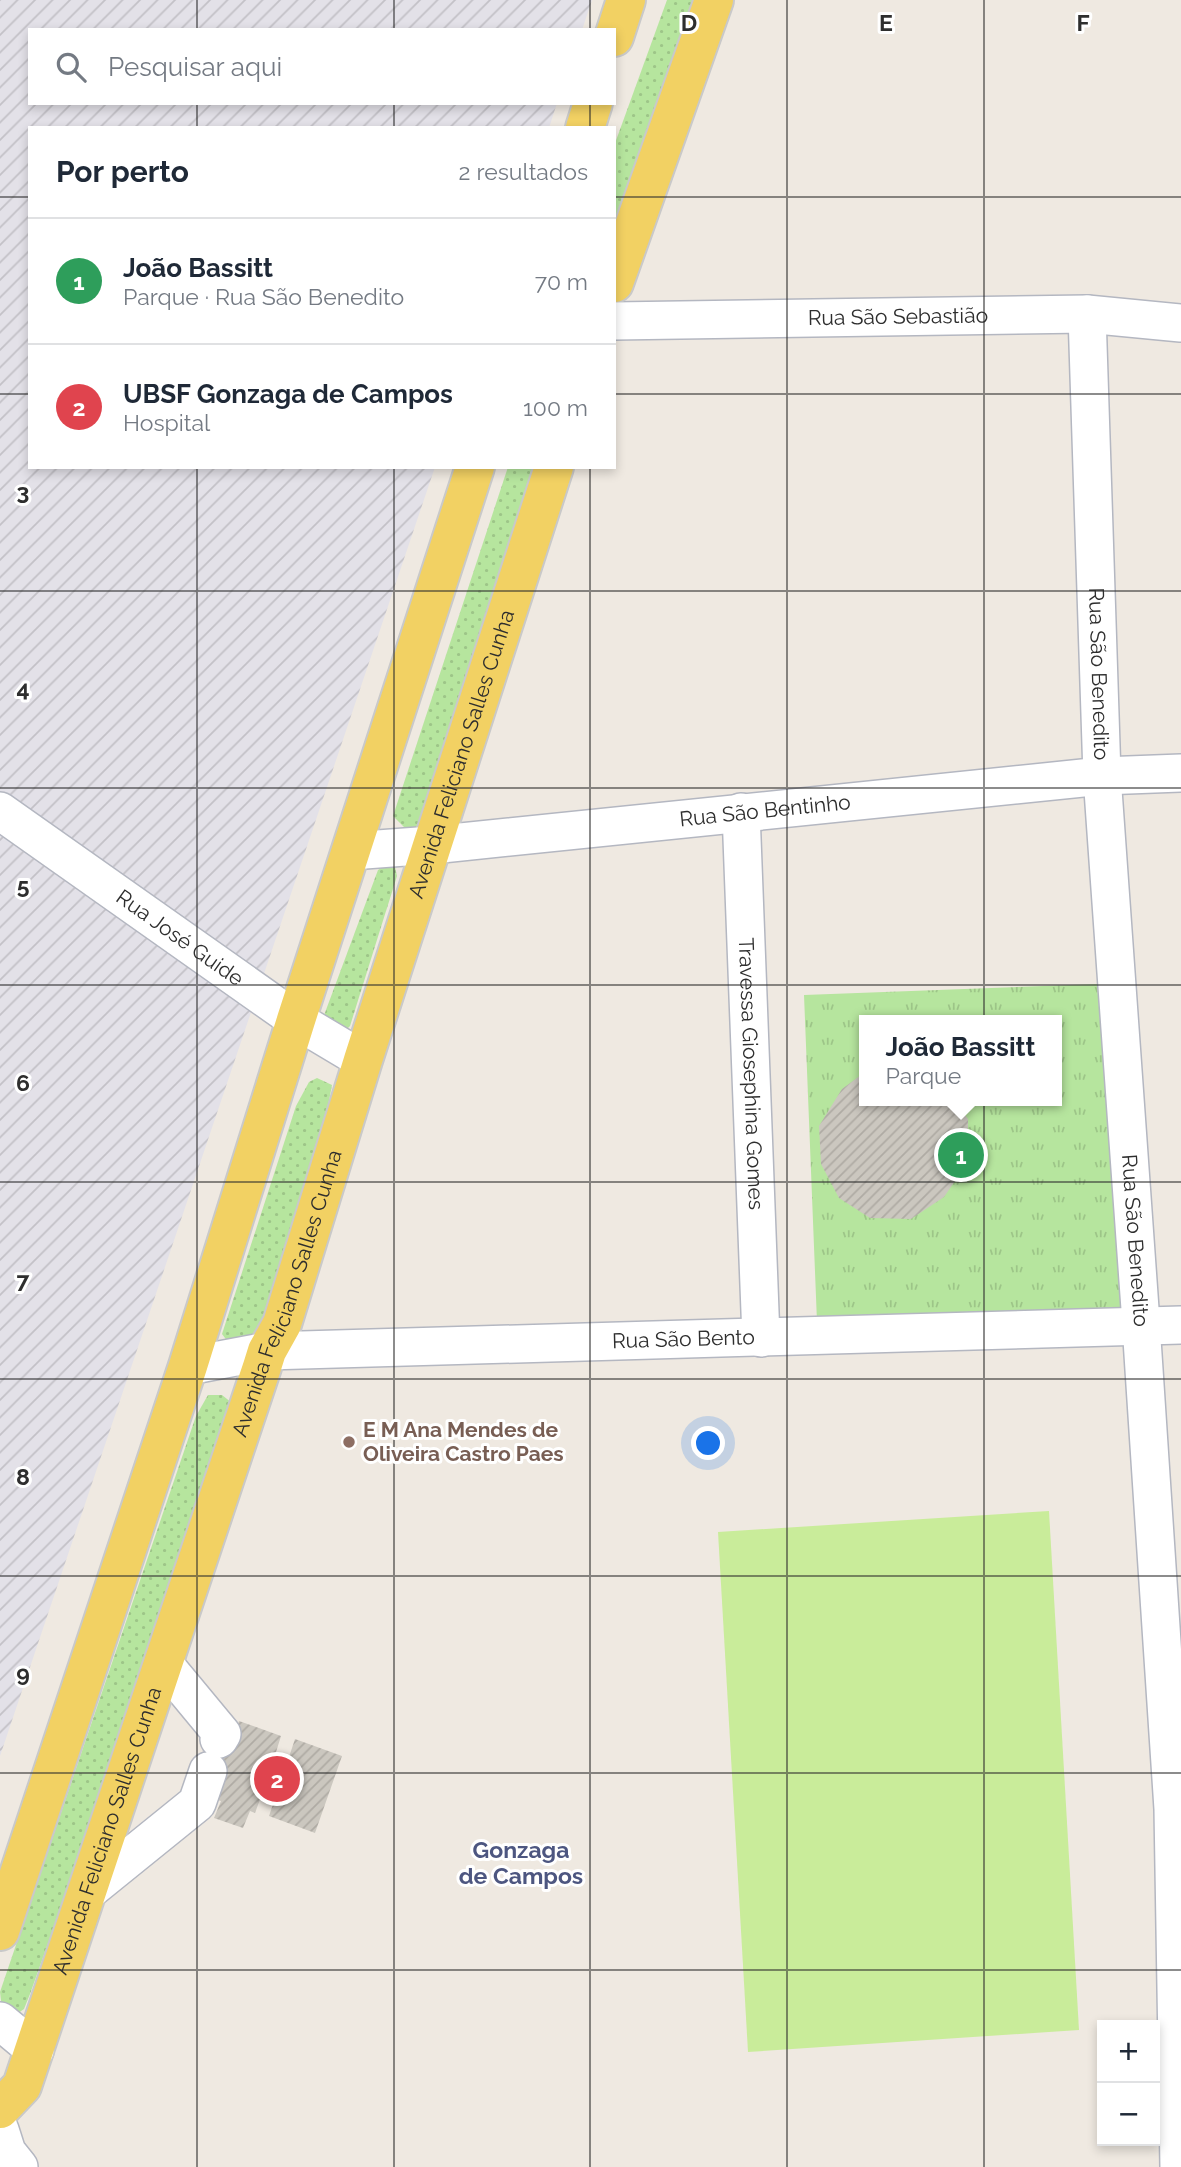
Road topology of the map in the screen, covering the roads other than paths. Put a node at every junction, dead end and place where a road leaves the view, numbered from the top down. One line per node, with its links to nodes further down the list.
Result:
1 (626, 0): 3 (main road)
2 (714, 0): 6 (main road)
3 (616, 31)
4 (592, 105): 5 (main road)
5 (586, 126)
6 (616, 277)
7 (1087, 314): 8 (street, Rua São Sebastião); 9 (street, Rua São Sebastião); 13 (street, Rua São Benedito)
8 (616, 321)
9 (1181, 323)
10 (474, 469): 17 (main road)
11 (553, 469): 16 (main road, Avenida Feliciano Salles Cunha)
12 (1181, 773): 13 (street, Rua São Bentinho)
13 (1102, 776): 15 (street, Rua São Bentinho); 21 (street, Rua São Benedito)
14 (0, 811): 18 (street, Rua José Guide)
15 (741, 812): 16 (street, Rua São Bentinho); 22 (street, Travessa Giosephina Gomes)
16 (432, 845): 17 (street, Rua São Bentinho); 19 (main road, Avenida Feliciano Salles Cunha)
17 (351, 851): 18 (main road)
18 (296, 1020): 19 (street, Rua José Guide); 24 (main road)
19 (363, 1060): 23 (main road, Avenida Feliciano Salles Cunha)
20 (1181, 1325): 21 (street, Rua São Bento)
21 (1141, 1327): 22 (street, Rua São Bento); 26 (street, Rua São Benedito)
22 (761, 1338): 23 (street, Rua São Bento)
23 (267, 1351): 24 (street, Rua São Bento); 25 (main road, Avenida Feliciano Salles Cunha)
24 (188, 1366): 28 (main road)
25 (164, 1664): 27 (main road, Avenida Feliciano Salles Cunha); 27 (street)
26 (1177, 1809): 34 (street, Rua São Benedito)
27 (87, 1892): 30 (main road, Avenida Feliciano Salles Cunha)
28 (0, 1931)
29 (0, 2021): 30 (street)
30 (34, 2050): 31 (main road, Avenida Feliciano Salles Cunha)
31 (0, 2109)
32 (0, 2130): 33 (street)
33 (19, 2167)
34 (1179, 2167)

